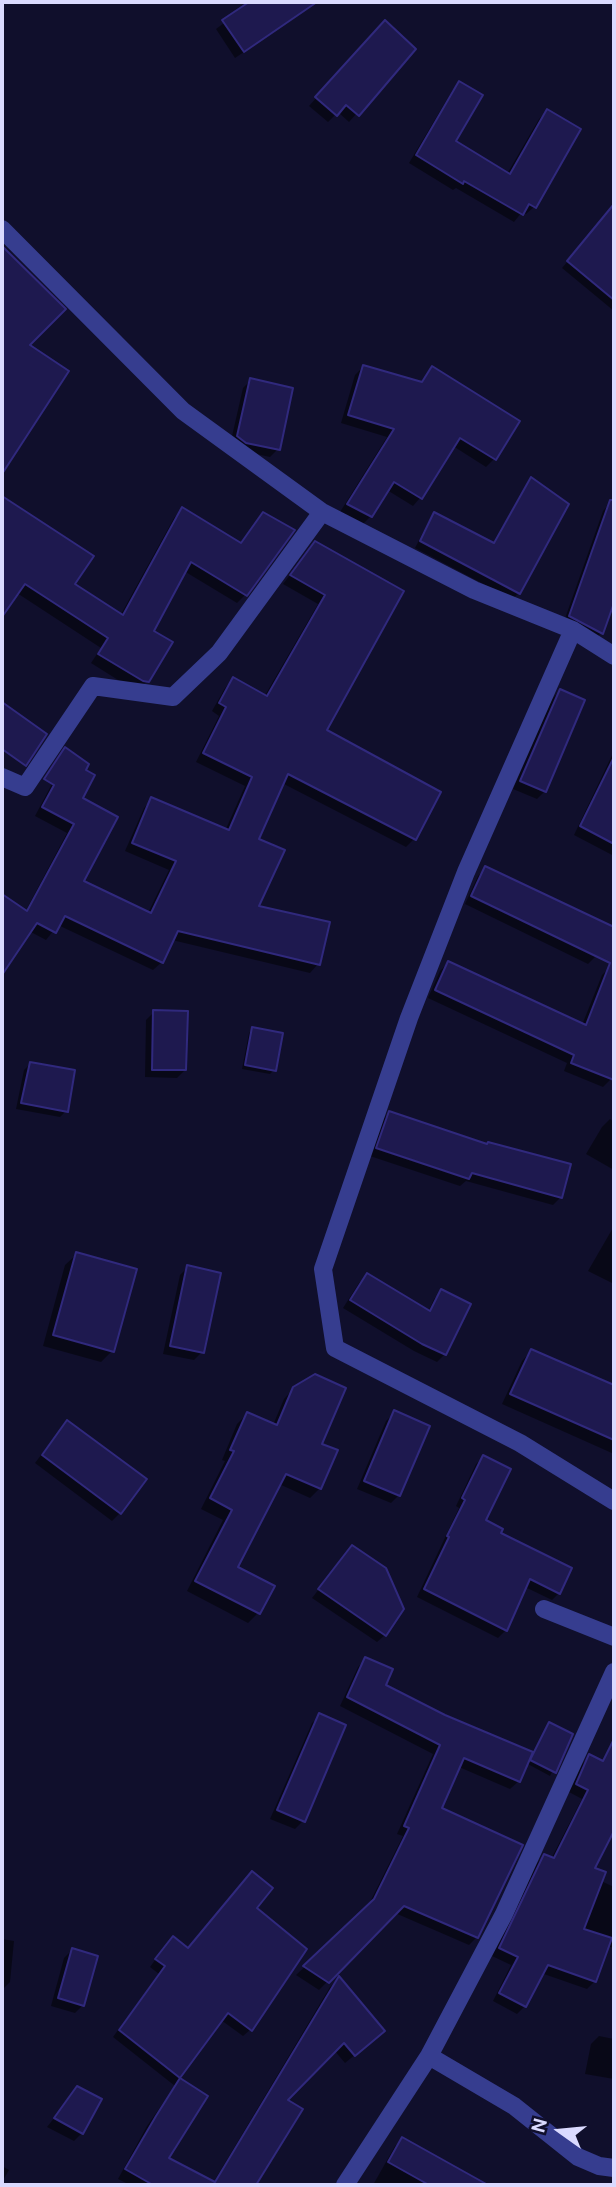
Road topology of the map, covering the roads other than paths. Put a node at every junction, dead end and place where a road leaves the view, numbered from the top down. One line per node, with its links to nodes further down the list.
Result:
1 (2, 229): 2 (lane)
2 (322, 512): 3 (lane); 5 (lane)
3 (573, 630): 4 (lane); 6 (lane)
4 (614, 656)
5 (2, 777)
6 (614, 1501)
7 (544, 1609): 8 (lane)
8 (614, 1637)
9 (614, 1672): 10 (lane)
10 (429, 2056): 11 (lane); 12 (lane)
11 (614, 2168)
12 (345, 2185)

